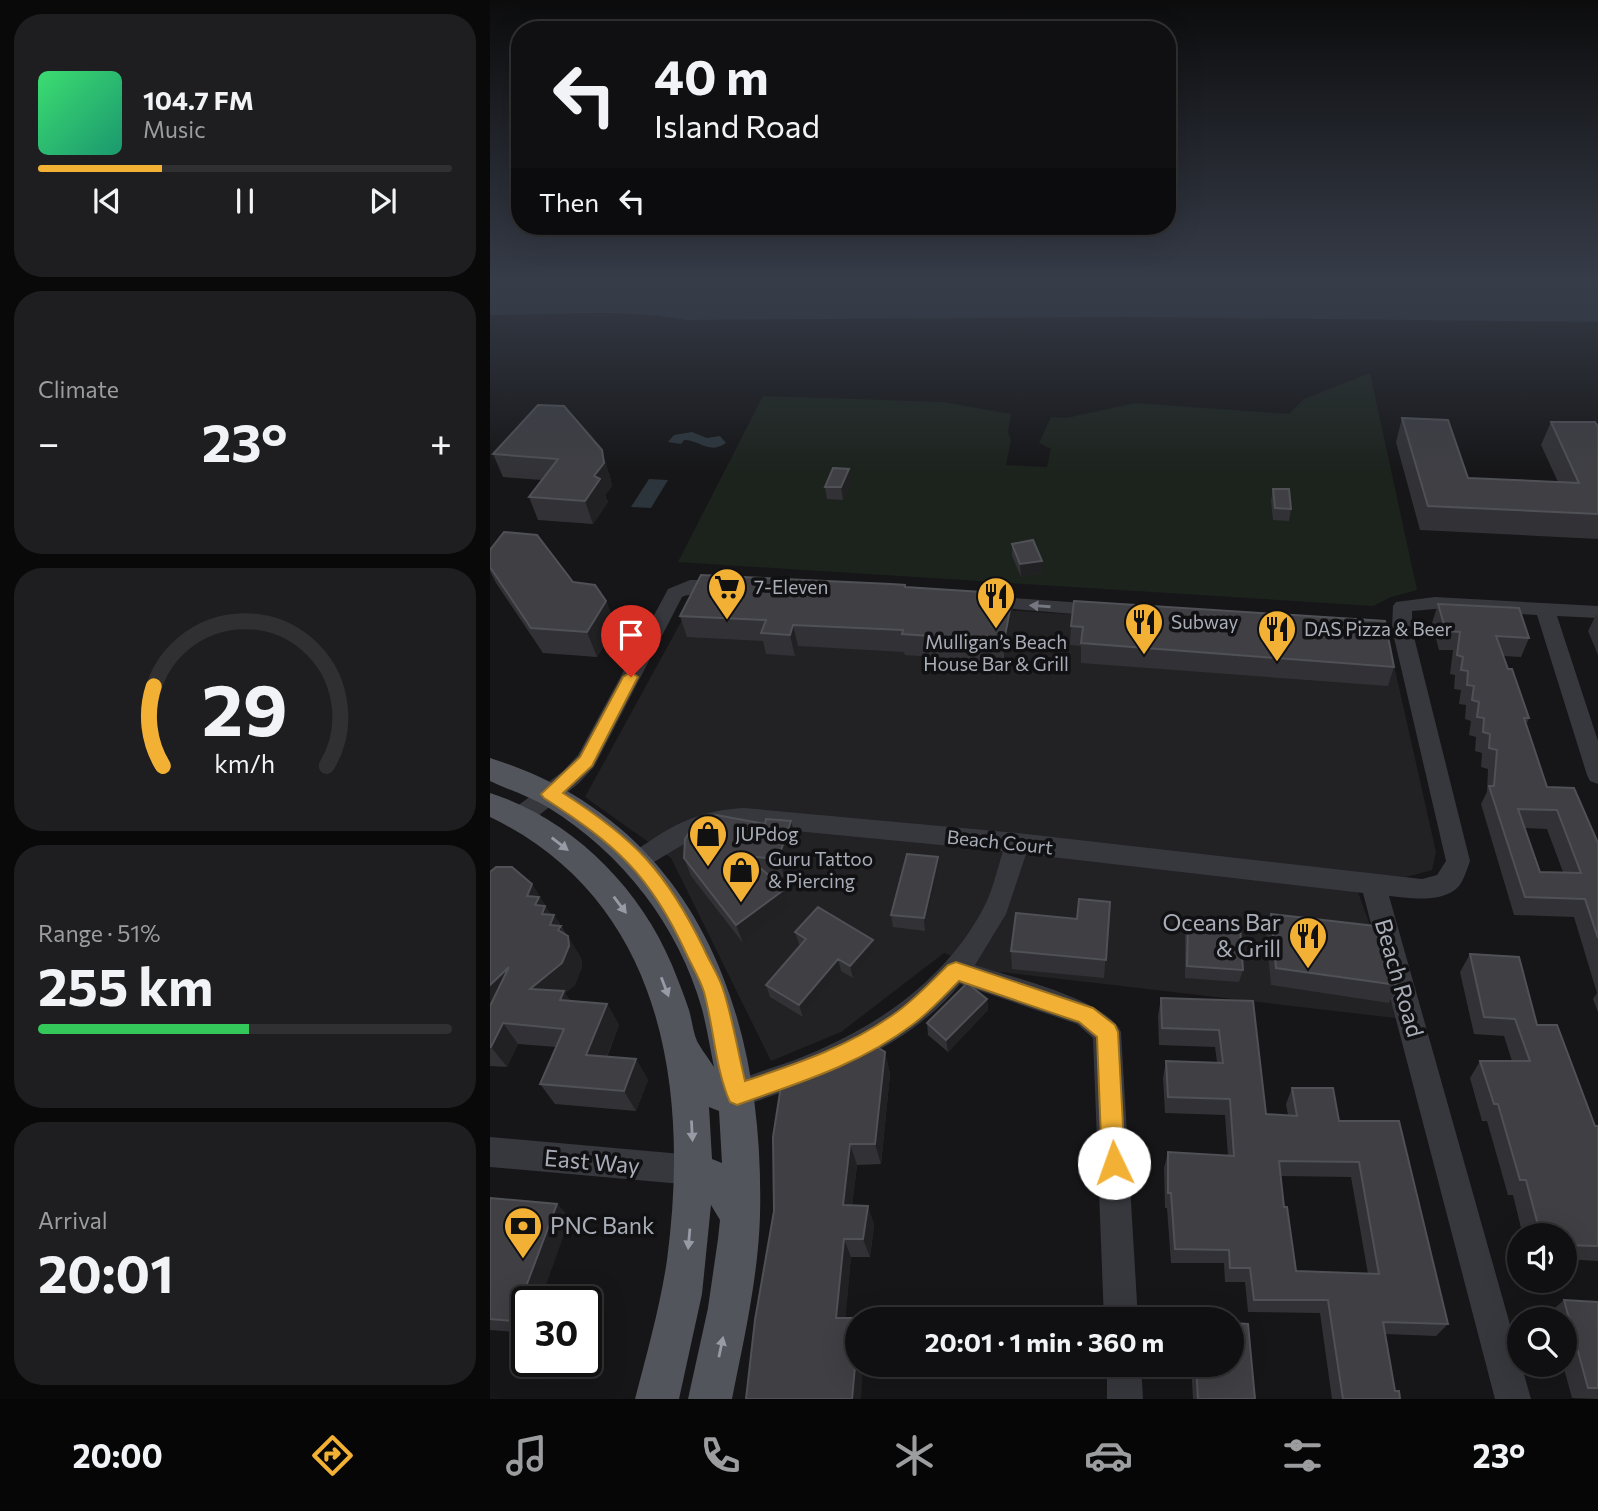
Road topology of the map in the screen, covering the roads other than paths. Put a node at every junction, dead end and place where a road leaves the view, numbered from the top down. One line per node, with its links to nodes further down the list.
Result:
1 (737, 587): 8 (street)
2 (969, 601): 4 (street, one-way to 2)
3 (1545, 609): 5 (street); 7 (street); 13 (street)
4 (1124, 612)
5 (1598, 612)
6 (490, 769): 8 (main road)
7 (1598, 775)
8 (550, 794): 10 (street); 12 (main road)
9 (490, 804): 10 (main road)
10 (519, 818): 15 (main road, one-way to 15)
11 (1017, 843): 12 (street, Beach Court); 13 (street, Beach Court); 14 (street)
12 (639, 861): 16 (main road)
13 (1373, 884): 25 (street, Beach Road)
14 (956, 971): 16 (street); 20 (street)
15 (681, 1043): 16 (main road); 18 (main road, one-way to 18)
16 (737, 1094): 19 (main road)
17 (490, 1152): 18 (street, East Way)
18 (693, 1170): 19 (main road); 22 (main road, one-way to 22)
19 (740, 1217): 23 (main road, one-way to 19)
20 (1120, 1307)
21 (1124, 1377): 24 (street)
22 (657, 1399)
23 (710, 1399)
24 (1125, 1399)
25 (1514, 1399)

